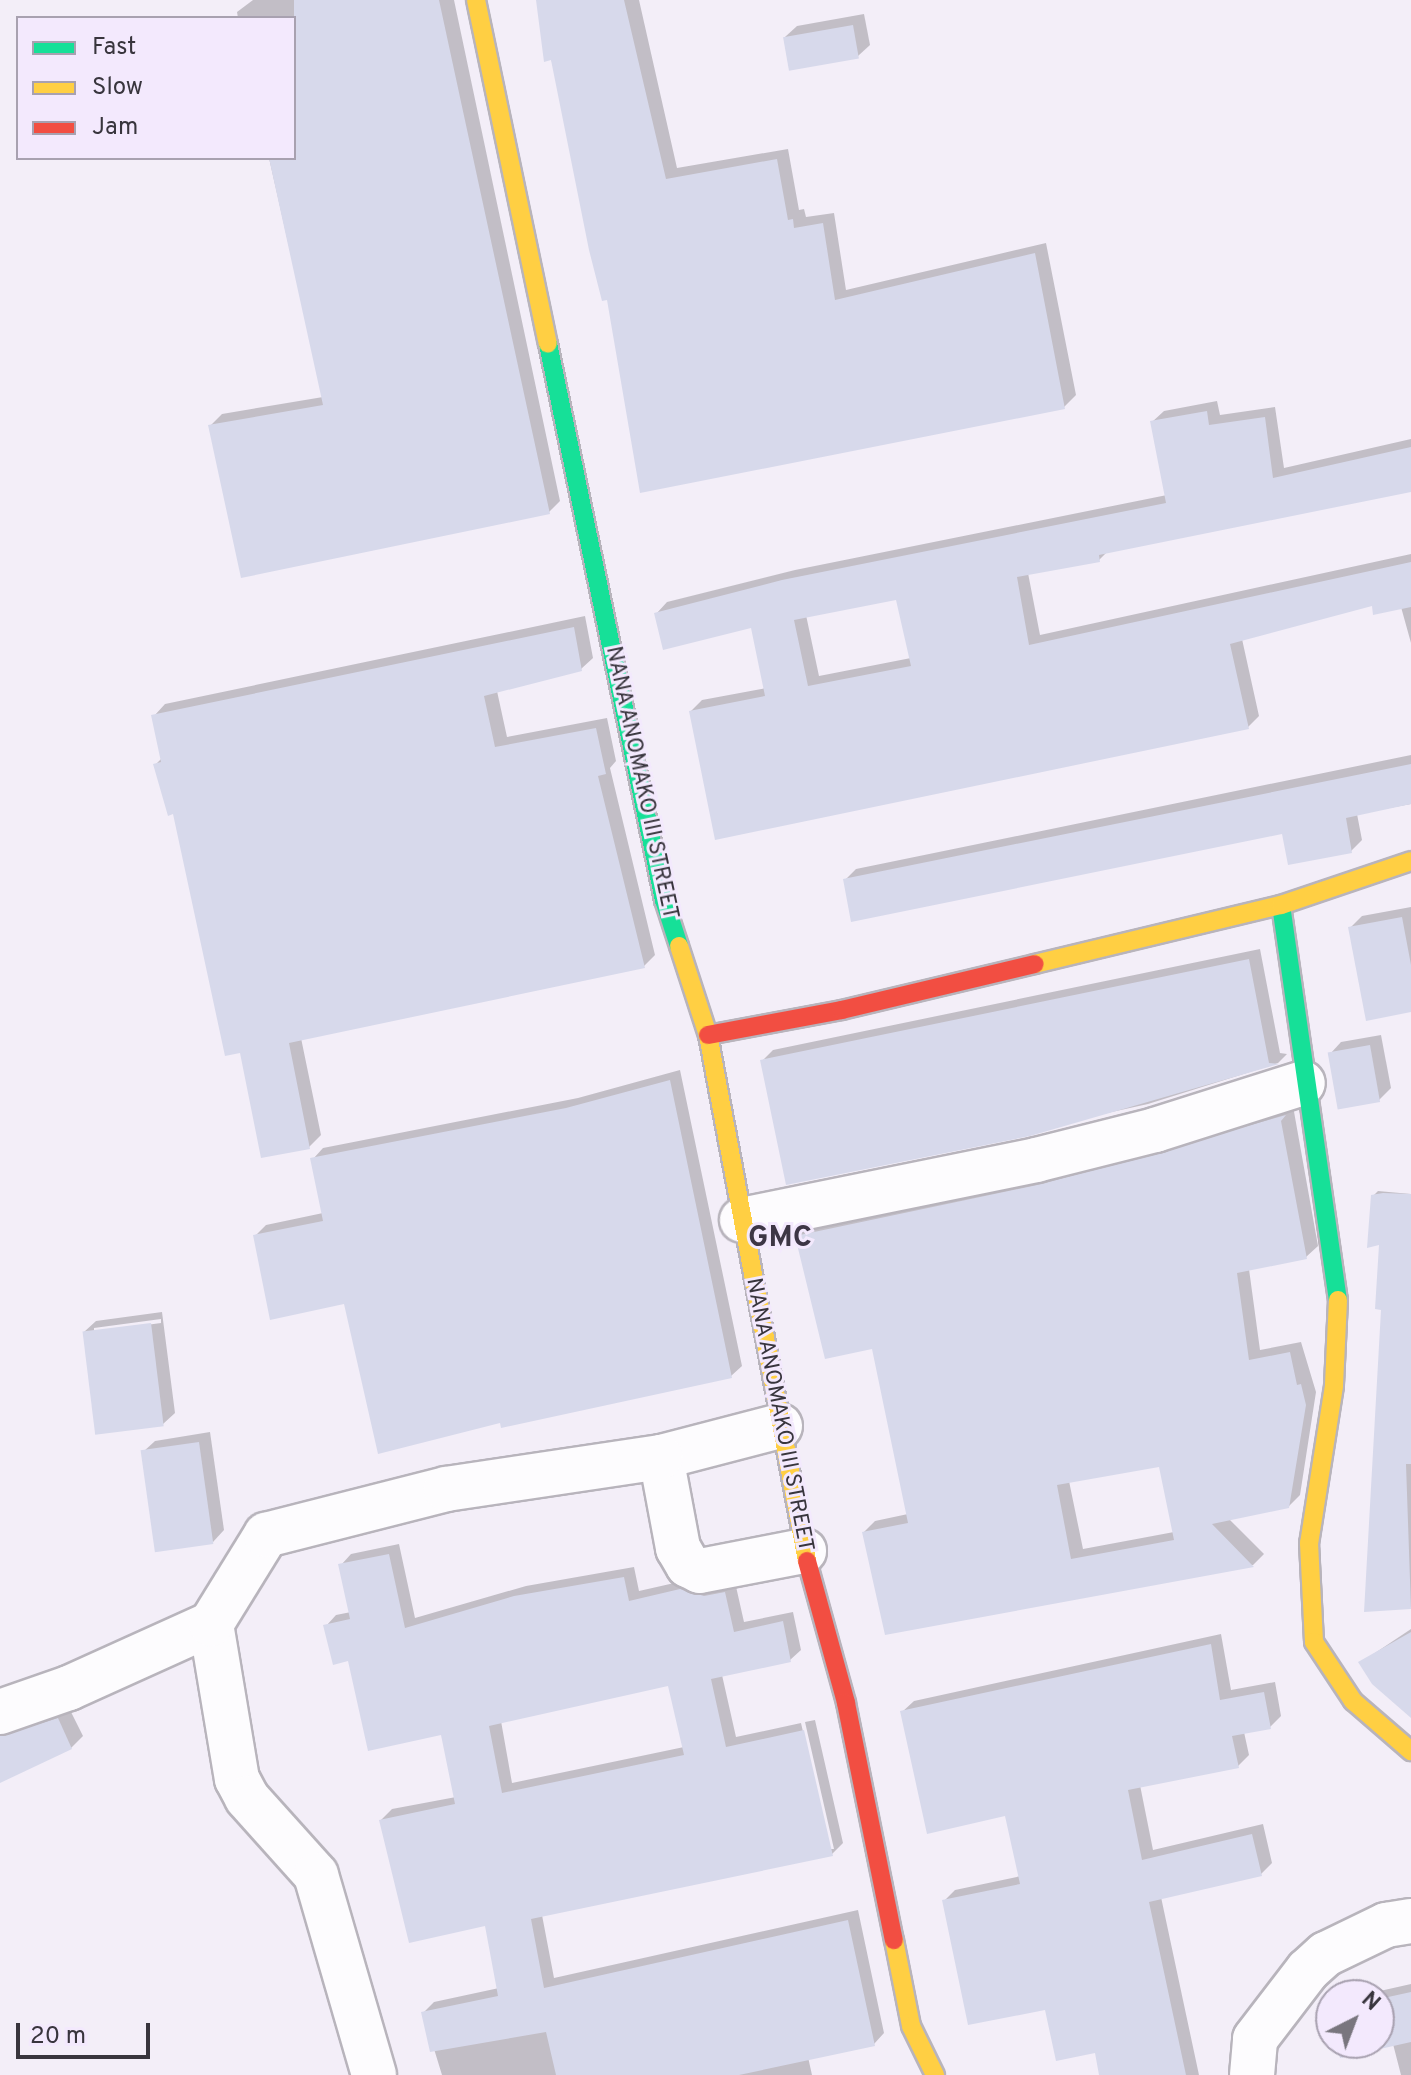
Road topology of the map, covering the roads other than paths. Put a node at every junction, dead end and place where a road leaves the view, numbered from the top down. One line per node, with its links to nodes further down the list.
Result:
1 (476, 0): 4 (street, NANA ANOMAKO III STREET)
2 (1411, 861): 3 (street)
3 (1281, 905): 4 (street); 5 (street)
4 (708, 1035): 6 (street, NANA ANOMAKO III STREET)
5 (1303, 1083): 6 (street); 12 (street)
6 (742, 1220): 7 (street, NANA ANOMAKO III STREET)
7 (780, 1426): 8 (street); 9 (street, NANA ANOMAKO III STREET)
8 (661, 1457): 9 (street); 10 (street)
9 (804, 1551): 15 (street, NANA ANOMAKO III STREET)
10 (211, 1624): 11 (street); 14 (street)
11 (0, 1712)
12 (1411, 1751)
13 (1411, 1921): 16 (street)
14 (374, 2075)
15 (935, 2075)
16 (1252, 2075)

